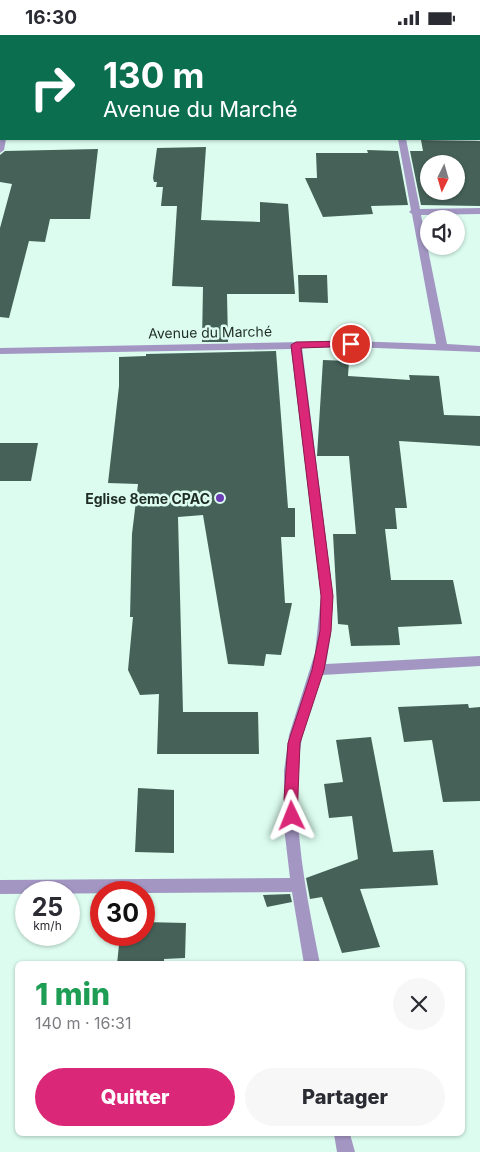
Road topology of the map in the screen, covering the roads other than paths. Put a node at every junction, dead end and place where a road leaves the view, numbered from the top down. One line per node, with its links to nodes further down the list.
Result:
1 (402, 140): 3 (street)
2 (480, 211): 3 (street)
3 (414, 213): 5 (street)
4 (296, 345): 5 (street, Avenue du Marché); 7 (street, Avenue du Marché); 9 (street)
5 (442, 347): 6 (street, Avenue du Marché)
6 (480, 349)
7 (0, 351)
8 (480, 661): 9 (street)
9 (318, 670): 10 (street)
10 (298, 885): 11 (street); 12 (street)
11 (0, 887)
12 (311, 961)
13 (342, 1136): 14 (street)
14 (346, 1152)

